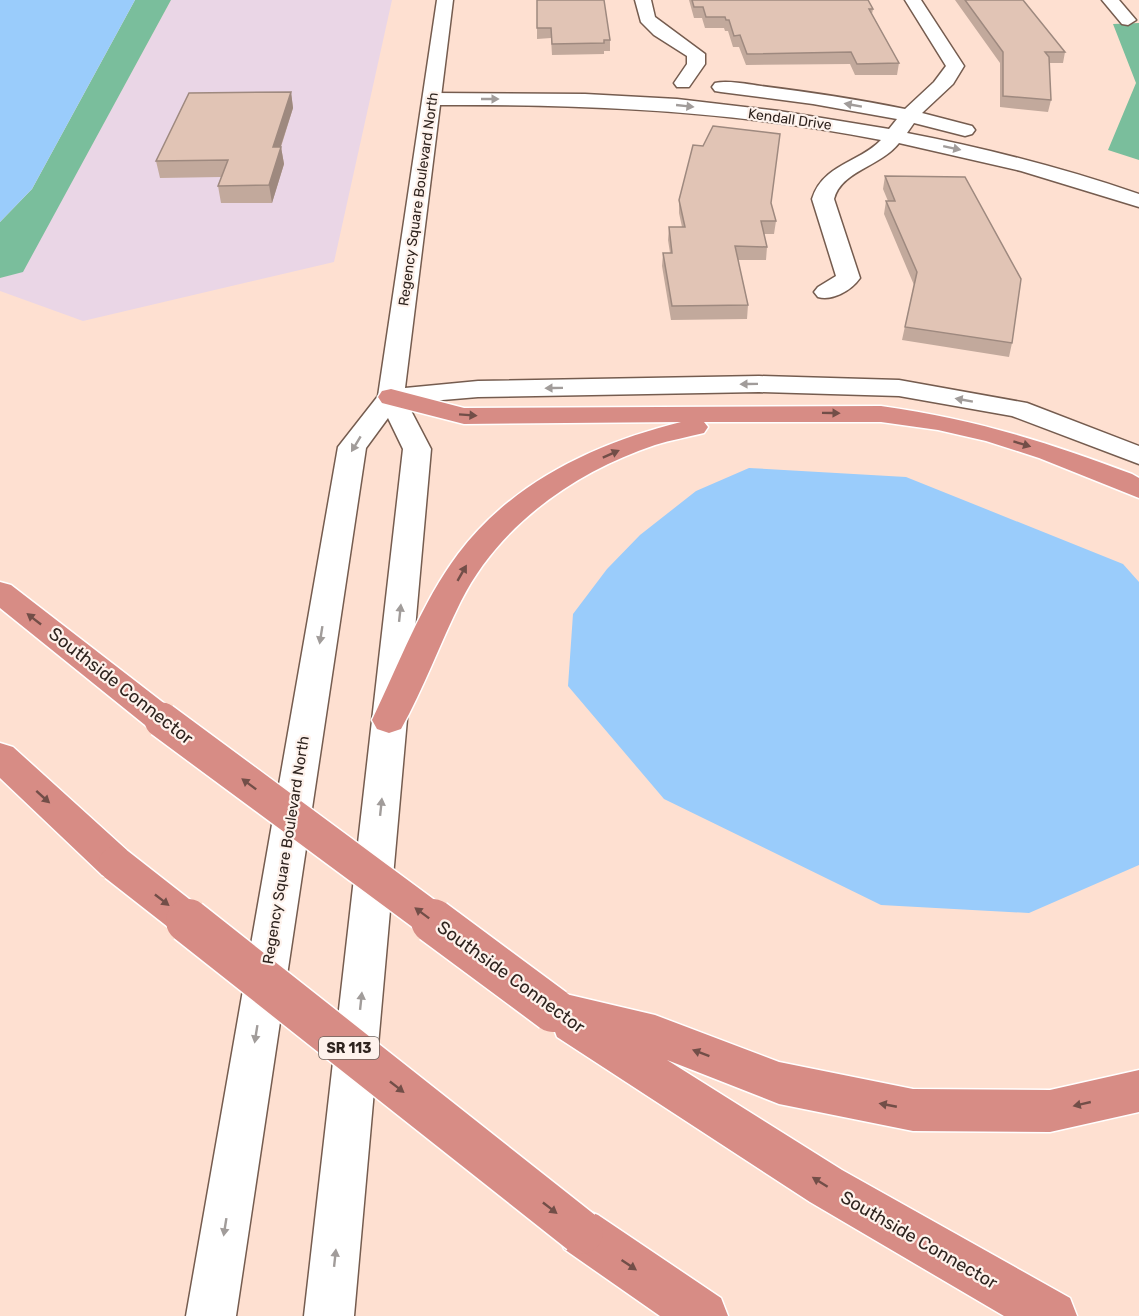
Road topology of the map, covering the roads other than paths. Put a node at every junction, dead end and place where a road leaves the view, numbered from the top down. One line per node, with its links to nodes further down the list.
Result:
1 (445, 0): 9 (street, Regency Square Boulevard North)
2 (643, 0): 8 (street)
3 (913, 0): 10 (street)
4 (1110, 0): 5 (street)
5 (1128, 20)
6 (458, 78): 9 (street)
7 (661, 81): 8 (street, Kendall Drive)
8 (683, 83): 10 (street, Kendall Drive, one-way to 8)
9 (433, 89): 11 (street, Kendall Drive, one-way to 11); 17 (street, Regency Square Boulevard North)
10 (910, 115): 11 (street); 12 (street, Kendall Drive)
11 (895, 136): 15 (street, Kendall Drive, one-way to 15); 16 (street)
12 (986, 136)
13 (1008, 142): 14 (street)
14 (1139, 182)
15 (1139, 201)
16 (826, 292)
17 (391, 397): 18 (highway, one-way to 18); 19 (street, one-way to 17); 22 (street, one-way to 17); 26 (street, Regency Square Boulevard North, one-way to 26)
18 (794, 413): 20 (highway, one-way to 20); 22 (highway, one-way to 18)
19 (1139, 456)
20 (1139, 489)
21 (0, 592): 24 (highway, Southside Connector, one-way to 21, bridge)
22 (389, 720): 27 (street, one-way to 22)
23 (0, 757): 28 (highway, SR 113, one-way to 28, bridge)
24 (567, 1016): 25 (highway, one-way to 24); 29 (highway, Southside Connector, one-way to 24)
25 (1139, 1091)
26 (211, 1316)
27 (329, 1316)
28 (703, 1316)
29 (1052, 1316)

